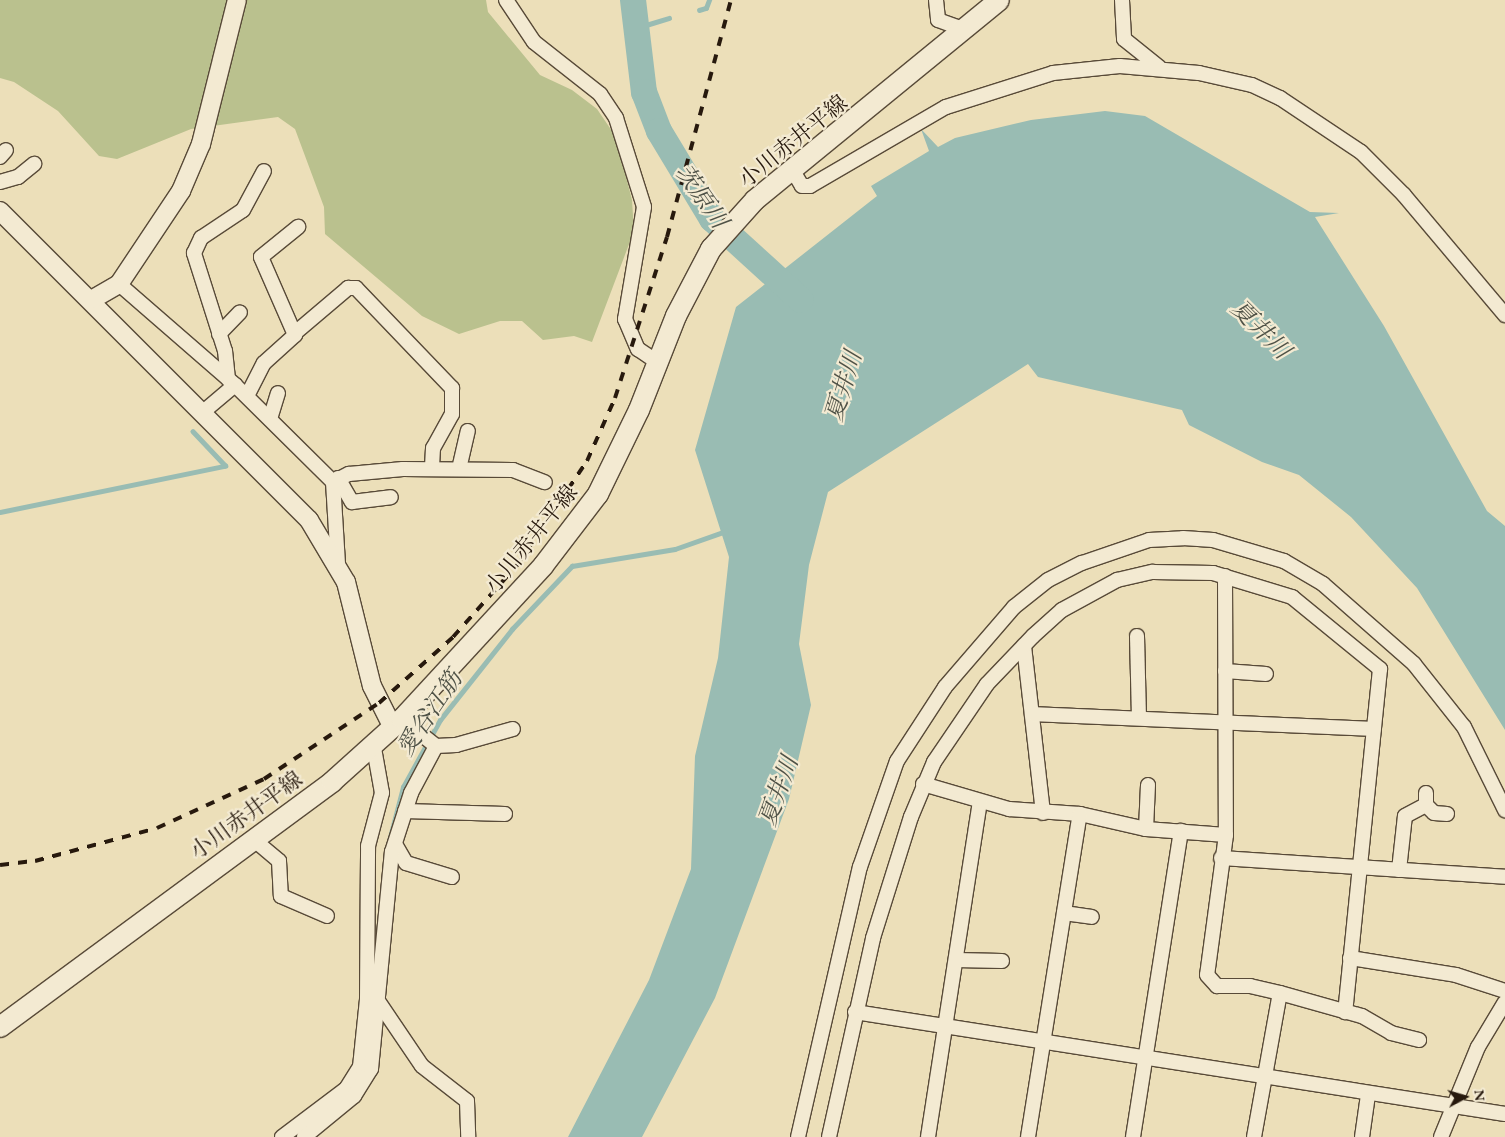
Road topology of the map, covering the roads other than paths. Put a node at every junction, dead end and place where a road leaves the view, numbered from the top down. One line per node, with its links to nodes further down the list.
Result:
1 (237, 0): 14 (street)
2 (506, 0): 20 (street)
3 (936, 0): 6 (street)
4 (1000, 0): 6 (main road, 小川赤井平線)
5 (1122, 0): 7 (street)
6 (965, 30): 10 (main road, 小川赤井平線)
7 (1160, 67): 10 (street); 17 (street)
8 (34, 164): 11 (street)
9 (264, 170): 19 (street)
10 (787, 175): 20 (main road, 小川赤井平線)
11 (0, 182)
12 (0, 211): 15 (street)
13 (298, 227): 18 (street)
14 (119, 284): 15 (street); 21 (street)
15 (93, 299): 24 (street)
16 (240, 312): 19 (street)
17 (1505, 315)
18 (295, 333): 23 (street); 27 (street)
19 (219, 334): 21 (street)
20 (657, 362): 41 (main road, 小川赤井平線)
21 (232, 382): 23 (street); 24 (street)
22 (278, 393): 25 (street)
23 (247, 396): 25 (street)
24 (203, 412): 32 (street)
25 (270, 419): 29 (street)
26 (468, 431): 28 (street)
27 (432, 469): 28 (street); 29 (street)
28 (459, 469): 30 (street)
29 (336, 480): 31 (street); 32 (street)
30 (545, 482)
31 (391, 497)
32 (338, 563): 41 (street)
33 (1225, 576): 35 (street); 36 (street); 43 (street)
34 (1137, 636): 39 (street)
35 (1024, 646): 38 (street); 46 (street)
36 (1225, 671): 37 (street); 40 (street)
37 (1266, 674)
38 (1032, 714): 39 (street); 51 (street)
39 (1139, 717): 40 (street)
40 (1225, 719): 43 (street); 57 (street)
41 (397, 723): 44 (street); 45 (main road, 小川赤井平線)
42 (513, 729): 44 (street)
43 (1374, 729): 61 (street)
44 (436, 746): 50 (street)
45 (374, 748): 58 (main road, 小川赤井平線); 86 (street)
46 (922, 784): 48 (street); 75 (street)
47 (1148, 785): 55 (street)
48 (980, 803): 51 (street); 69 (street)
49 (1505, 810): 89 (street)
50 (404, 811): 52 (street); 59 (street)
51 (1043, 813): 53 (street)
52 (505, 814)
53 (1080, 814): 55 (street); 65 (street)
54 (1447, 814): 62 (street)
55 (1146, 829): 56 (street)
56 (1181, 831): 57 (street); 81 (street)
57 (1226, 835): 60 (street)
58 (253, 839): 66 (street); 77 (main road, 小川赤井平線)
59 (395, 844): 63 (street); 73 (street)
60 (1221, 858): 61 (street); 72 (street)
61 (1359, 867): 62 (street); 68 (street)
62 (1399, 870): 64 (street)
63 (452, 877)
64 (1505, 878)
65 (1064, 913): 67 (street); 79 (street)
66 (327, 916)
67 (1092, 917)
68 (1350, 958): 71 (street); 76 (street)
69 (956, 960): 70 (street); 78 (street)
70 (1002, 961)
71 (1505, 991)
72 (1280, 993): 76 (street); 82 (street)
73 (378, 1001): 87 (street); 88 (street)
74 (1505, 1002): 84 (street)
75 (855, 1012): 78 (street); 90 (street)
76 (1345, 1012): 80 (street)
77 (0, 1027)
78 (945, 1027): 79 (street); 91 (street)
79 (1044, 1040): 81 (street); 92 (street)
80 (1419, 1040)
81 (1145, 1058): 82 (street); 93 (street)
82 (1264, 1078): 83 (street); 94 (street)
83 (1368, 1095): 84 (street); 95 (street)
84 (1452, 1107): 85 (street); 96 (street)
85 (1505, 1114)
86 (282, 1137)
87 (304, 1137)
88 (468, 1137)
89 (798, 1137)
90 (829, 1137)
91 (928, 1137)
92 (1028, 1137)
93 (1133, 1137)
94 (1254, 1137)
95 (1362, 1137)
96 (1441, 1137)

